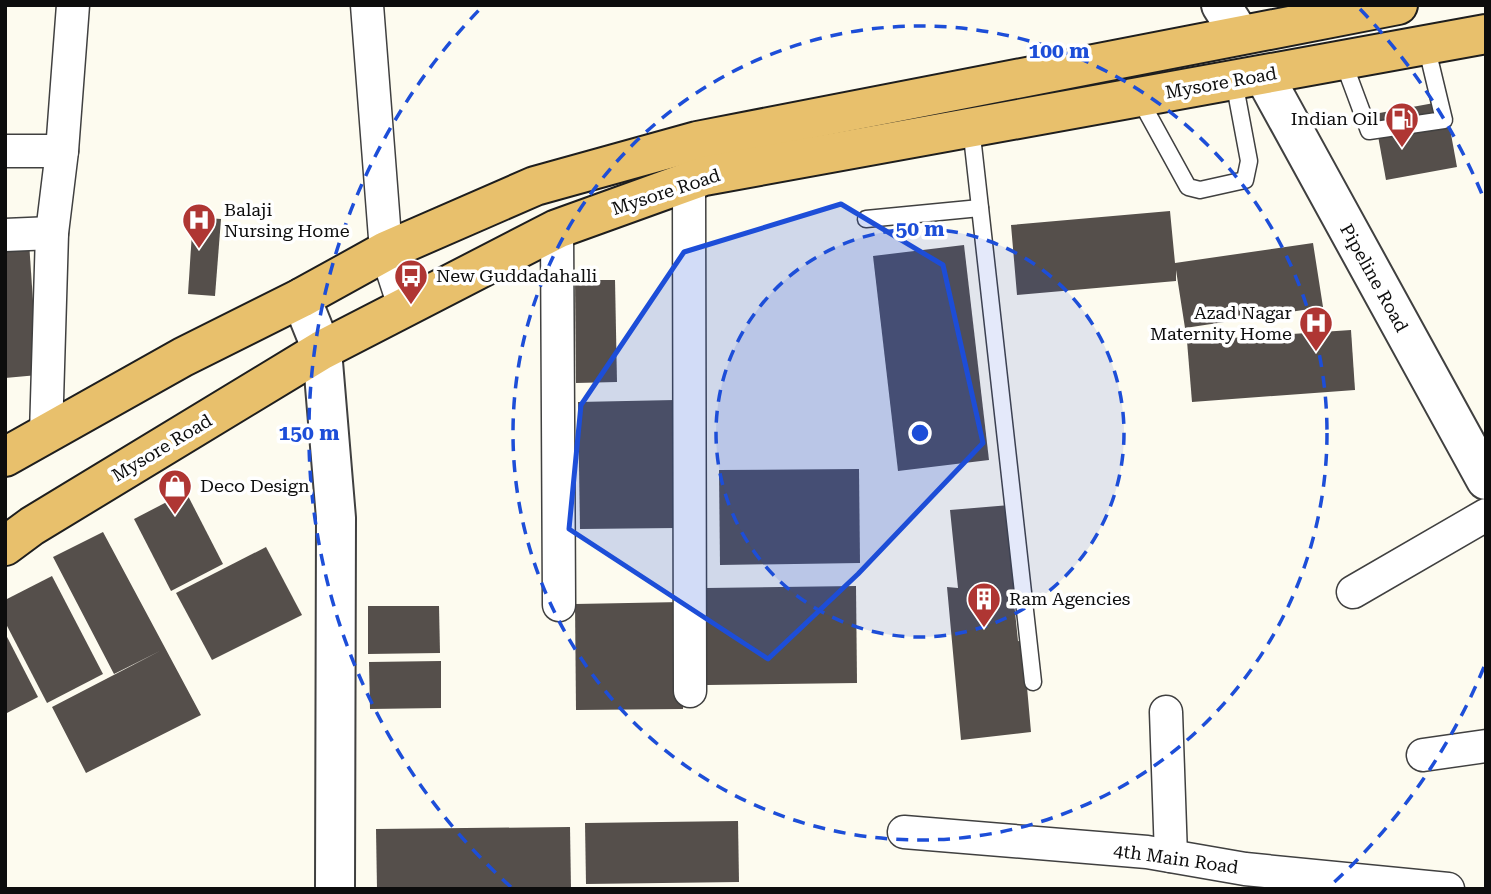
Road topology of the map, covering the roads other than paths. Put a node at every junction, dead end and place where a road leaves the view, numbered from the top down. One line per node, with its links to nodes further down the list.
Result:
1 (73, 5): 12 (street)
2 (367, 5): 19 (street)
3 (1398, 5): 4 (highway)
4 (1230, 20): 19 (highway)
5 (1486, 34): 6 (highway, Mysore Road)
6 (1426, 45): 7 (highway, Mysore Road); 7 (lane)
7 (1343, 61): 8 (highway, Mysore Road)
8 (1249, 78): 9 (highway, Mysore Road); 9 (lane); 25 (street, Pipeline Road)
9 (1139, 98): 10 (highway, Mysore Road)
10 (971, 127): 13 (highway, Mysore Road); 14 (lane)
11 (5, 151): 12 (street)
12 (62, 151): 17 (street)
13 (690, 181): 16 (highway, Mysore Road); 31 (street)
14 (980, 208): 15 (lane); 30 (lane)
15 (866, 219)
16 (557, 229): 21 (highway, Mysore Road); 29 (street)
17 (52, 233): 18 (street); 23 (street)
18 (5, 235)
19 (386, 251): 20 (highway); 21 (street)
20 (301, 299): 22 (street); 23 (highway)
21 (405, 309): 22 (highway, Mysore Road)
22 (322, 350): 27 (highway, Mysore Road); 37 (street)
23 (46, 433): 24 (highway)
24 (5, 457)
25 (1486, 480)
26 (1486, 515): 28 (street)
27 (5, 546)
28 (1353, 592)
29 (559, 605)
30 (1032, 682)
31 (690, 691)
32 (1166, 712): 36 (street)
33 (1486, 746): 34 (street)
34 (1423, 755)
35 (904, 832): 36 (street, 4th Main Road)
36 (1185, 869): 38 (street, 4th Main Road)
37 (335, 889)
38 (1448, 889)

